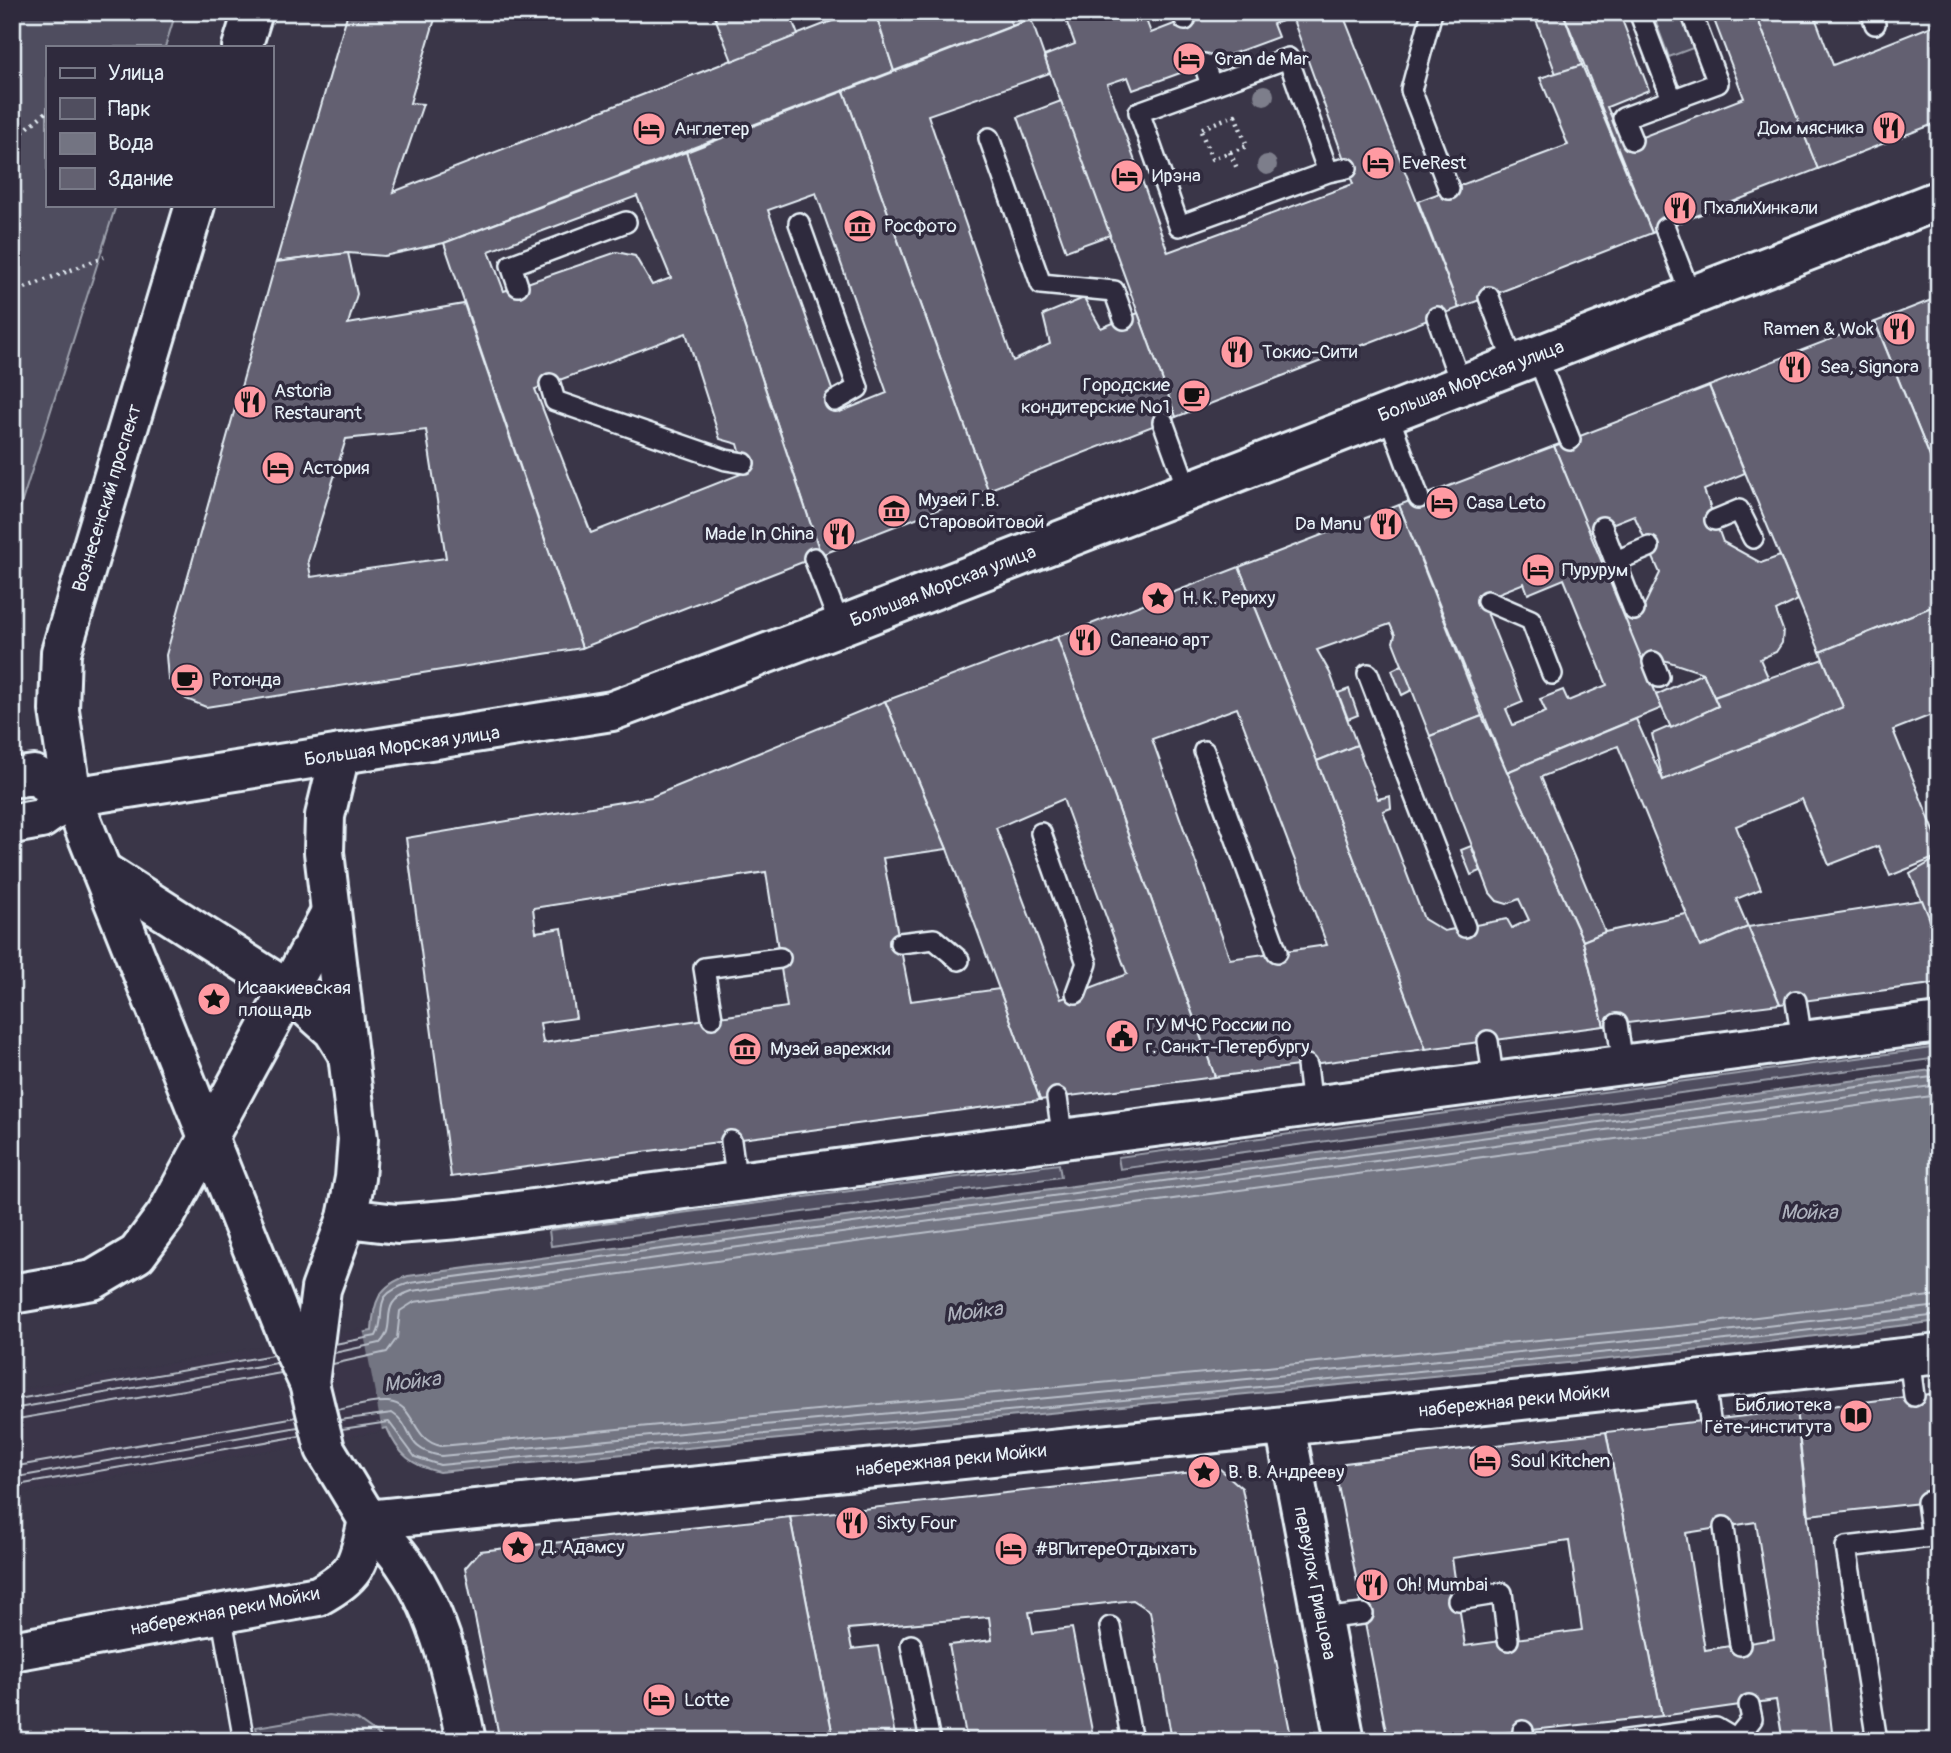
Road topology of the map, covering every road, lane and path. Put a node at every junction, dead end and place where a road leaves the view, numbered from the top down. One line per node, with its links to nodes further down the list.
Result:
1 (253, 12): 5 (street)
2 (1432, 12): 14 (lane)
3 (1639, 12): 8 (lane)
4 (1691, 12): 8 (lane)
5 (242, 46)
6 (1204, 64): 7 (lane)
7 (1211, 85): 7 (lane)
8 (1672, 99): 12 (lane)
9 (46, 112): 13 (path)
10 (1219, 122): 10 (path)
11 (989, 138): 26 (lane)
12 (1632, 140)
13 (12, 141)
14 (1448, 189)
15 (1939, 200): 23 (street, Большая Морская улица)
16 (195, 206): 51 (street, Вознесенский проспект)
17 (626, 222): 21 (lane)
18 (799, 223): 30 (lane)
19 (1665, 228): 23 (lane)
20 (104, 257): 22 (path)
21 (518, 286)
22 (12, 293)
23 (1691, 296): 27 (street, Большая Морская улица)
24 (1489, 297): 27 (lane)
25 (1437, 317): 29 (lane)
26 (1124, 319)
27 (1526, 360): 29 (street, Большая Морская улица); 33 (lane)
28 (550, 384): 34 (lane)
29 (1461, 385): 31 (street, Большая Морская улица)
30 (835, 401)
31 (1388, 414): 35 (street, Большая Морская улица); 36 (lane)
32 (1163, 422): 35 (lane)
33 (1570, 440)
34 (744, 463)
35 (1188, 491): 45 (street, Большая Морская улица)
36 (1419, 498)
37 (1715, 520): 39 (lane)
38 (1602, 527): 42 (lane)
39 (1753, 538)
40 (1649, 547): 42 (lane)
41 (814, 558): 45 (lane)
42 (1616, 561): 44 (lane)
43 (1487, 601): 47 (lane)
44 (1633, 610)
45 (840, 626): 49 (street, Большая Морская улица)
46 (1368, 674): 56 (lane)
47 (1552, 674)
48 (1204, 751): 58 (lane)
49 (340, 754): 51 (street, Большая Морская улица); 55 (street)
50 (12, 778): 51 (street)
51 (72, 797): 52 (street, Большая Морская улица); 54 (street)
52 (12, 824)
53 (1041, 833): 62 (lane)
54 (102, 871): 61 (street); 75 (street)
55 (331, 912): 61 (street); 69 (street)
56 (1465, 927)
57 (900, 943): 60 (lane)
58 (1277, 952)
59 (780, 958): 64 (lane)
60 (959, 960)
61 (288, 990): 69 (street); 75 (street)
62 (1076, 993)
63 (1796, 1001): 68 (lane)
64 (712, 1018)
65 (1939, 1023): 68 (street)
66 (1617, 1024): 71 (lane)
67 (1488, 1041): 72 (lane)
68 (1802, 1041): 71 (street)
69 (349, 1056): 79 (street)
70 (1307, 1065): 74 (lane)
71 (1623, 1065): 72 (street)
72 (1494, 1084): 74 (street)
73 (1057, 1098): 76 (lane)
74 (1312, 1107): 76 (street)
75 (209, 1134): 80 (street); 81 (street)
76 (1063, 1140): 78 (street)
77 (731, 1141): 78 (lane)
78 (737, 1184): 79 (street)
79 (347, 1217): 81 (street)
80 (12, 1294)
81 (302, 1340): 88 (street)
82 (1924, 1355): 83 (street, набережная реки Мойки); 84 (lane)
83 (1705, 1380): 85 (lane); 86 (street, набережная реки Мойки)
84 (1914, 1396)
85 (1710, 1420)
86 (1286, 1426): 88 (street, набережная реки Мойки); 94 (street, переулок Гривцова)
87 (1927, 1502): 90 (lane)
88 (368, 1520): 92 (street, набережная реки Мойки); 106 (street)
89 (1724, 1527): 98 (lane)
90 (1935, 1536): 111 (lane)
91 (1458, 1600): 96 (lane)
92 (221, 1613): 99 (street, набережная реки Мойки); 105 (lane)
93 (1363, 1614): 94 (lane)
94 (1322, 1619): 109 (street, переулок Гривцова)
95 (1110, 1627): 108 (lane)
96 (1508, 1640)
97 (911, 1645): 107 (lane)
98 (1740, 1645)
99 (12, 1651)
100 (1749, 1705): 103 (lane)
101 (87, 1732): 104 (path)
102 (1650, 1739): 103 (lane); 110 (lane)
103 (1737, 1740)
104 (88, 1741)
105 (244, 1741)
106 (466, 1741)
107 (930, 1741)
108 (1132, 1741)
109 (1345, 1741)
110 (1620, 1741)
111 (1877, 1741)

